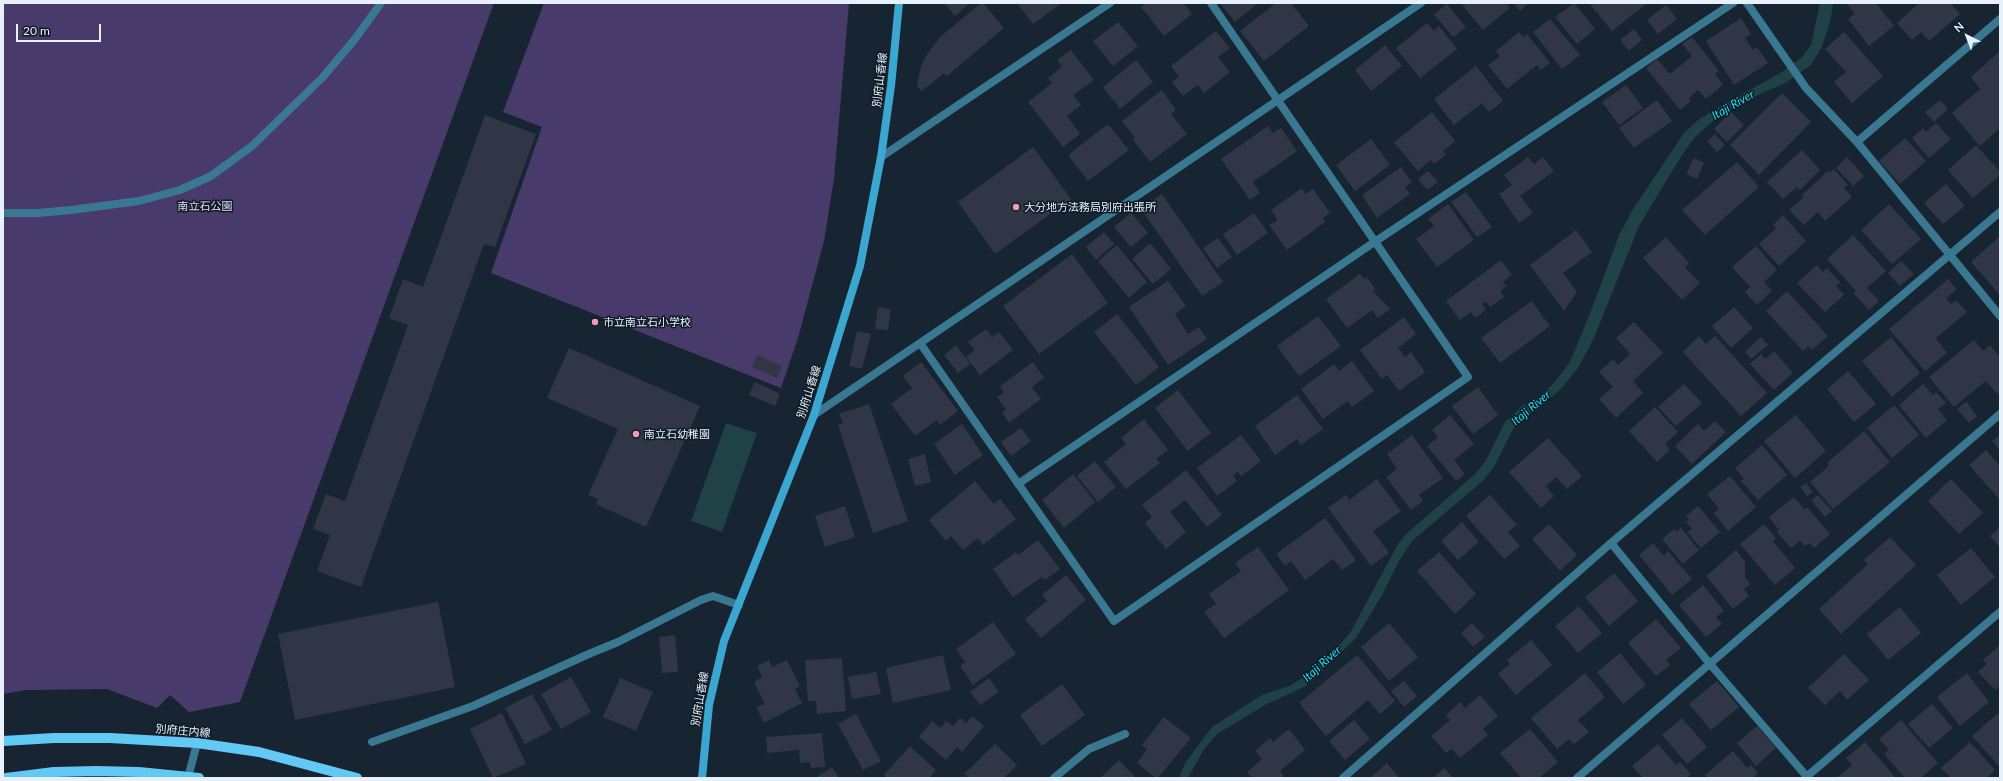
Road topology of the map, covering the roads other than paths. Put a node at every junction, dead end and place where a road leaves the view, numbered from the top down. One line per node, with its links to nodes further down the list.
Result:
1 (381, 3): 13 (street)
2 (899, 3): 11 (main road, 別府山香線)
3 (1110, 3): 11 (street)
4 (1211, 3): 9 (street)
5 (1421, 3): 9 (street)
6 (1733, 3): 14 (street)
7 (1747, 3): 10 (street)
8 (2000, 19): 10 (street)
9 (1279, 100): 14 (street); 17 (street)
10 (1858, 142): 15 (street)
11 (881, 157): 19 (main road, 別府山香線)
12 (2000, 212): 15 (street)
13 (3, 213)
14 (1376, 241): 20 (street); 20 (street)
15 (1950, 254): 16 (street); 21 (street)
16 (2000, 316)
17 (920, 343): 19 (street); 20 (street)
18 (2000, 414): 24 (street)
19 (814, 416): 22 (main road, 別府山香線)
20 (1018, 484)
21 (1611, 543): 24 (street); 35 (street)
22 (739, 605): 27 (street); 33 (main road, 別府山香線)
23 (2000, 612): 30 (street)
24 (1710, 664): 30 (street); 36 (street)
25 (1125, 734): 34 (street)
26 (3, 741): 28 (main road, 別府庄内線)
27 (372, 742)
28 (197, 743): 29 (street); 32 (main road, 別府庄内線)
29 (192, 777): 31 (main road)
30 (1807, 777)
31 (6, 778)
32 (357, 778)
33 (702, 778)
34 (1054, 778)
35 (1343, 778)
36 (1577, 778)

